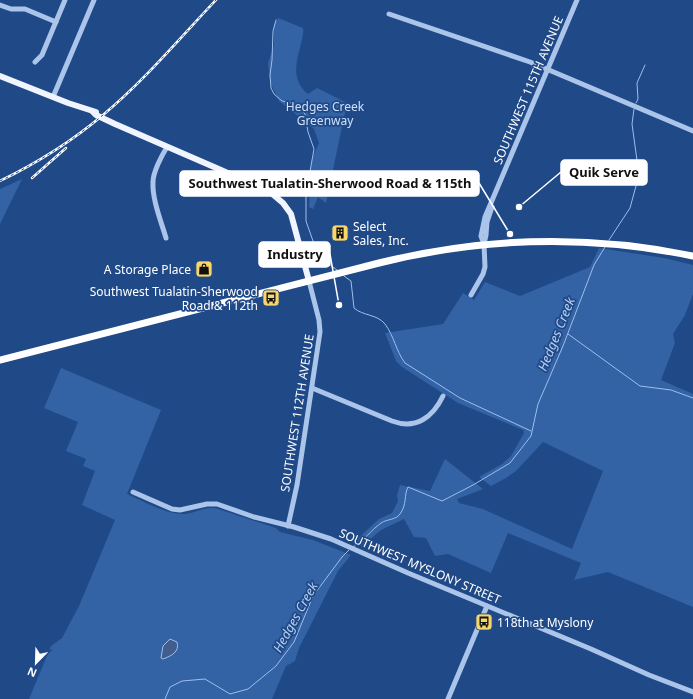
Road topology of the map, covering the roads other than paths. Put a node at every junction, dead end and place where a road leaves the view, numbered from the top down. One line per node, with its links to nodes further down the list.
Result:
1 (65, 0): 6 (street)
2 (94, 0): 10 (street)
3 (577, 0): 8 (street, SOUTHWEST 115TH AVENUE)
4 (0, 5): 6 (street)
5 (389, 14): 8 (street)
6 (56, 22): 7 (street)
7 (35, 62)
8 (547, 69): 11 (street); 14 (street, SOUTHWEST 115TH AVENUE)
9 (0, 76): 10 (main road)
10 (53, 97): 12 (main road)
11 (693, 131)
12 (167, 147): 13 (street); 16 (main road)
13 (166, 238)
14 (484, 244): 15 (highway); 16 (highway); 17 (street, SOUTHWEST 115TH AVENUE)
15 (693, 256)
16 (309, 281): 18 (highway); 19 (street, SOUTHWEST 112TH AVENUE)
17 (470, 295)
18 (0, 360)
19 (312, 388): 20 (street); 22 (street, SOUTHWEST 112TH AVENUE)
20 (443, 396)
21 (133, 492): 22 (street, SOUTHWEST MYSLONY STREET)
22 (288, 526): 23 (street, SOUTHWEST MYSLONY STREET)
23 (487, 606): 24 (street, SOUTHWEST MYSLONY STREET); 25 (street)
24 (693, 692)
25 (448, 699)

